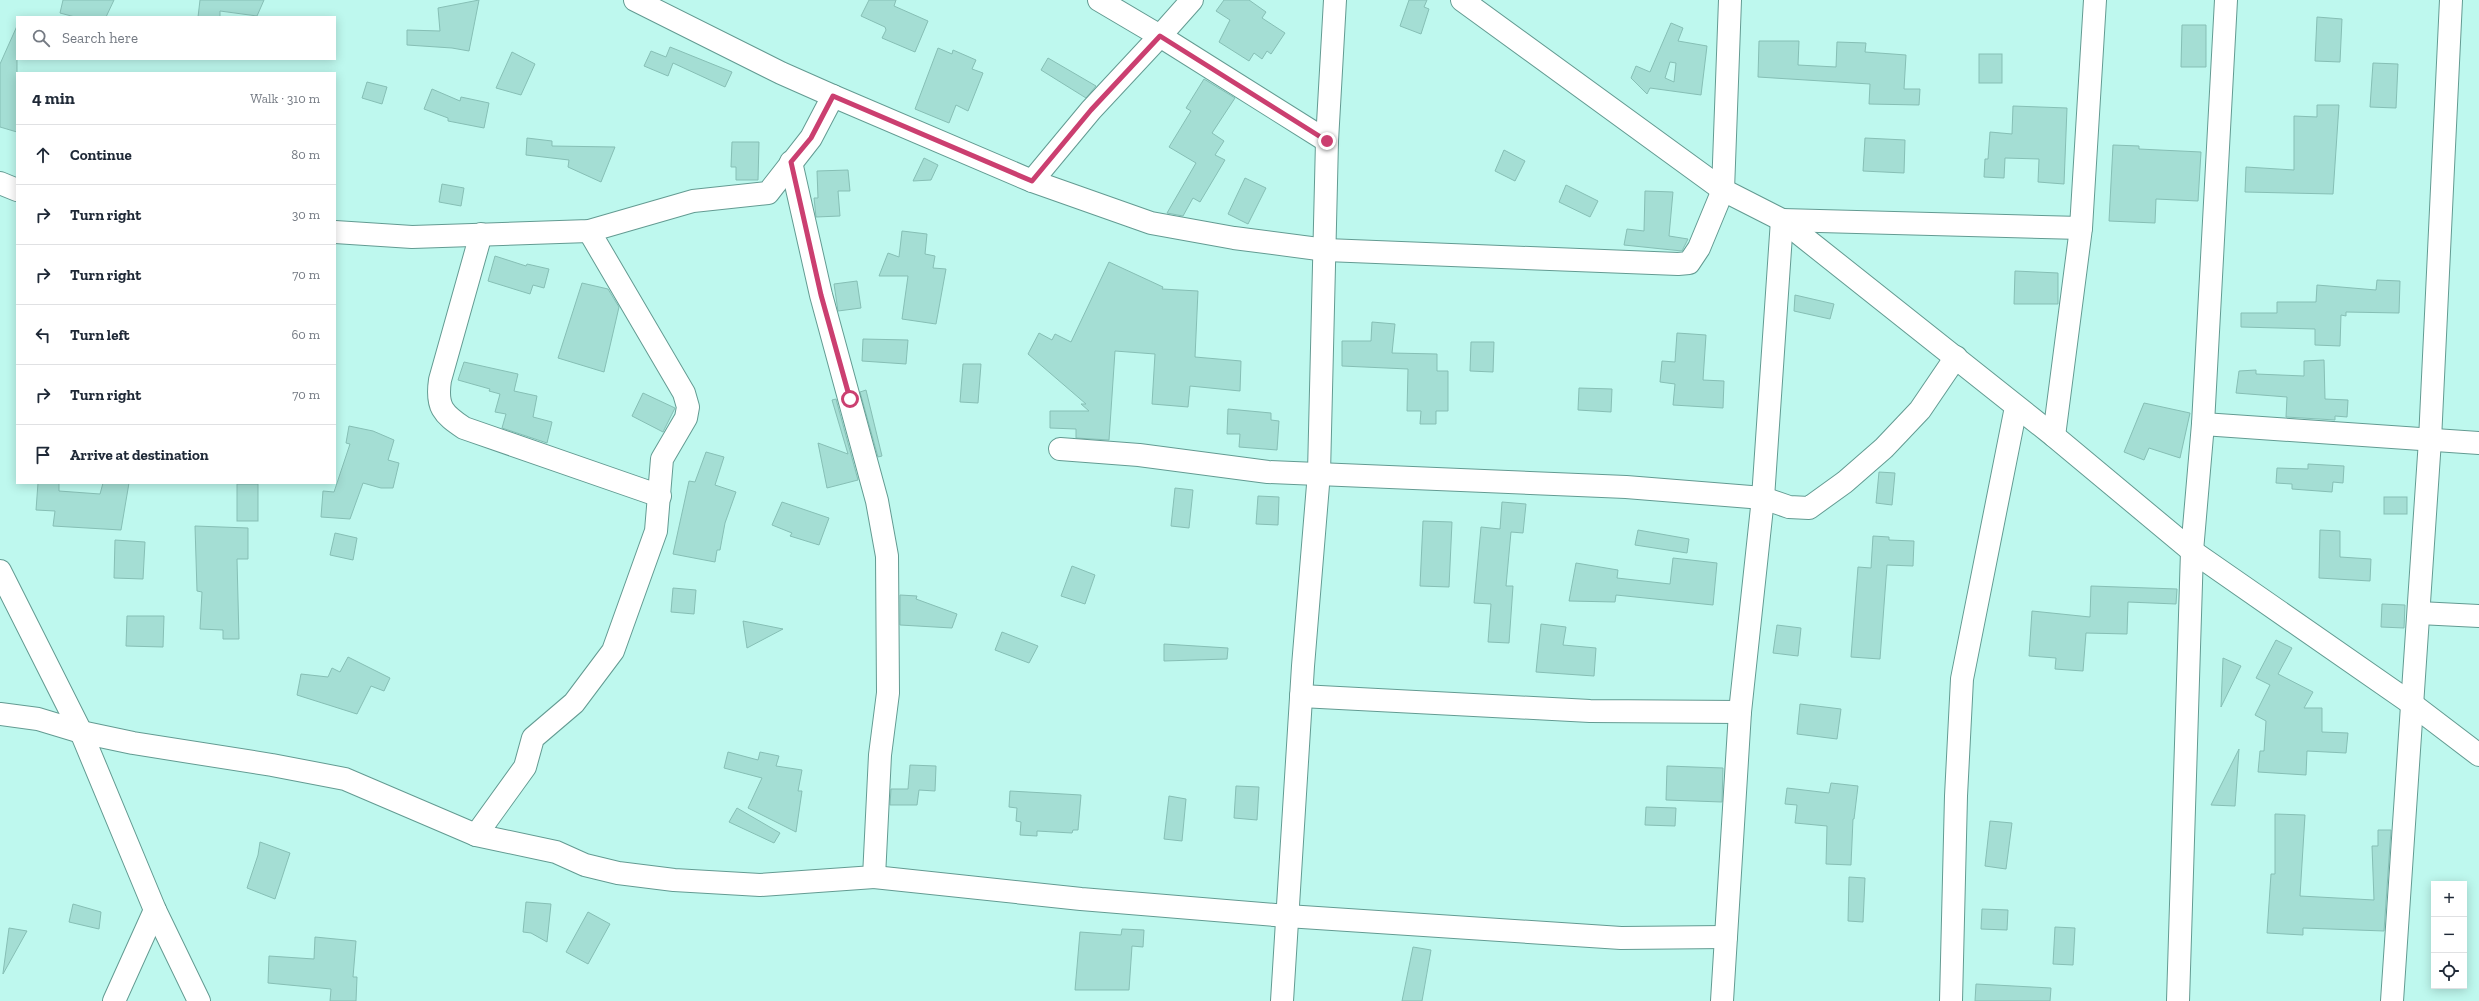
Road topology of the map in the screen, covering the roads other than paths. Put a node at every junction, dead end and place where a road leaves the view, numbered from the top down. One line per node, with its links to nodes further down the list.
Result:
1 (635, 0): 11 (street)
2 (1099, 0): 10 (street)
3 (1192, 0): 10 (street)
4 (1335, 0): 12 (street)
5 (1462, 0): 17 (street)
6 (1730, 0): 17 (street)
7 (2095, 0): 19 (street)
8 (2226, 0): 26 (street)
9 (2451, 0): 28 (street)
10 (1160, 36): 12 (street); 14 (street)
11 (833, 96): 13 (street); 14 (street)
12 (1327, 141): 23 (street)
13 (791, 162): 20 (street); 45 (street)
14 (1032, 181): 23 (street)
15 (0, 183): 16 (street)
16 (16, 190)
17 (1723, 190): 18 (street); 23 (street)
18 (1782, 220): 19 (street); 24 (street); 33 (street)
19 (2081, 228): 27 (street)
20 (589, 231): 22 (street); 32 (street)
21 (336, 232): 22 (street)
22 (481, 234): 32 (street)
23 (1326, 250): 31 (street)
24 (1956, 357): 25 (street); 33 (street)
25 (2016, 407): 27 (street); 53 (street)
26 (2203, 424): 28 (street); 34 (street)
27 (2054, 436): 34 (street)
28 (2430, 440): 29 (street); 36 (street)
29 (2479, 443)
30 (1060, 449): 31 (street)
31 (1319, 473): 33 (street); 38 (street)
32 (660, 496): 44 (street)
33 (1763, 498): 40 (street)
34 (2192, 550): 39 (street); 54 (street)
35 (0, 571): 42 (street)
36 (2419, 613): 37 (street); 39 (street)
37 (2479, 616)
38 (1301, 696): 40 (street); 47 (street)
39 (2412, 704): 43 (street); 55 (street)
40 (1740, 712): 48 (street)
41 (0, 714): 42 (street)
42 (81, 732): 44 (street); 46 (street)
43 (2479, 755)
44 (476, 835): 45 (street)
45 (874, 877): 47 (street)
46 (155, 910): 49 (street); 50 (street)
47 (1287, 916): 48 (street); 51 (street)
48 (1726, 938): 52 (street)
49 (114, 1001)
50 (199, 1001)
51 (1282, 1001)
52 (1722, 1001)
53 (1950, 1001)
54 (2178, 1001)
55 (2392, 1001)

